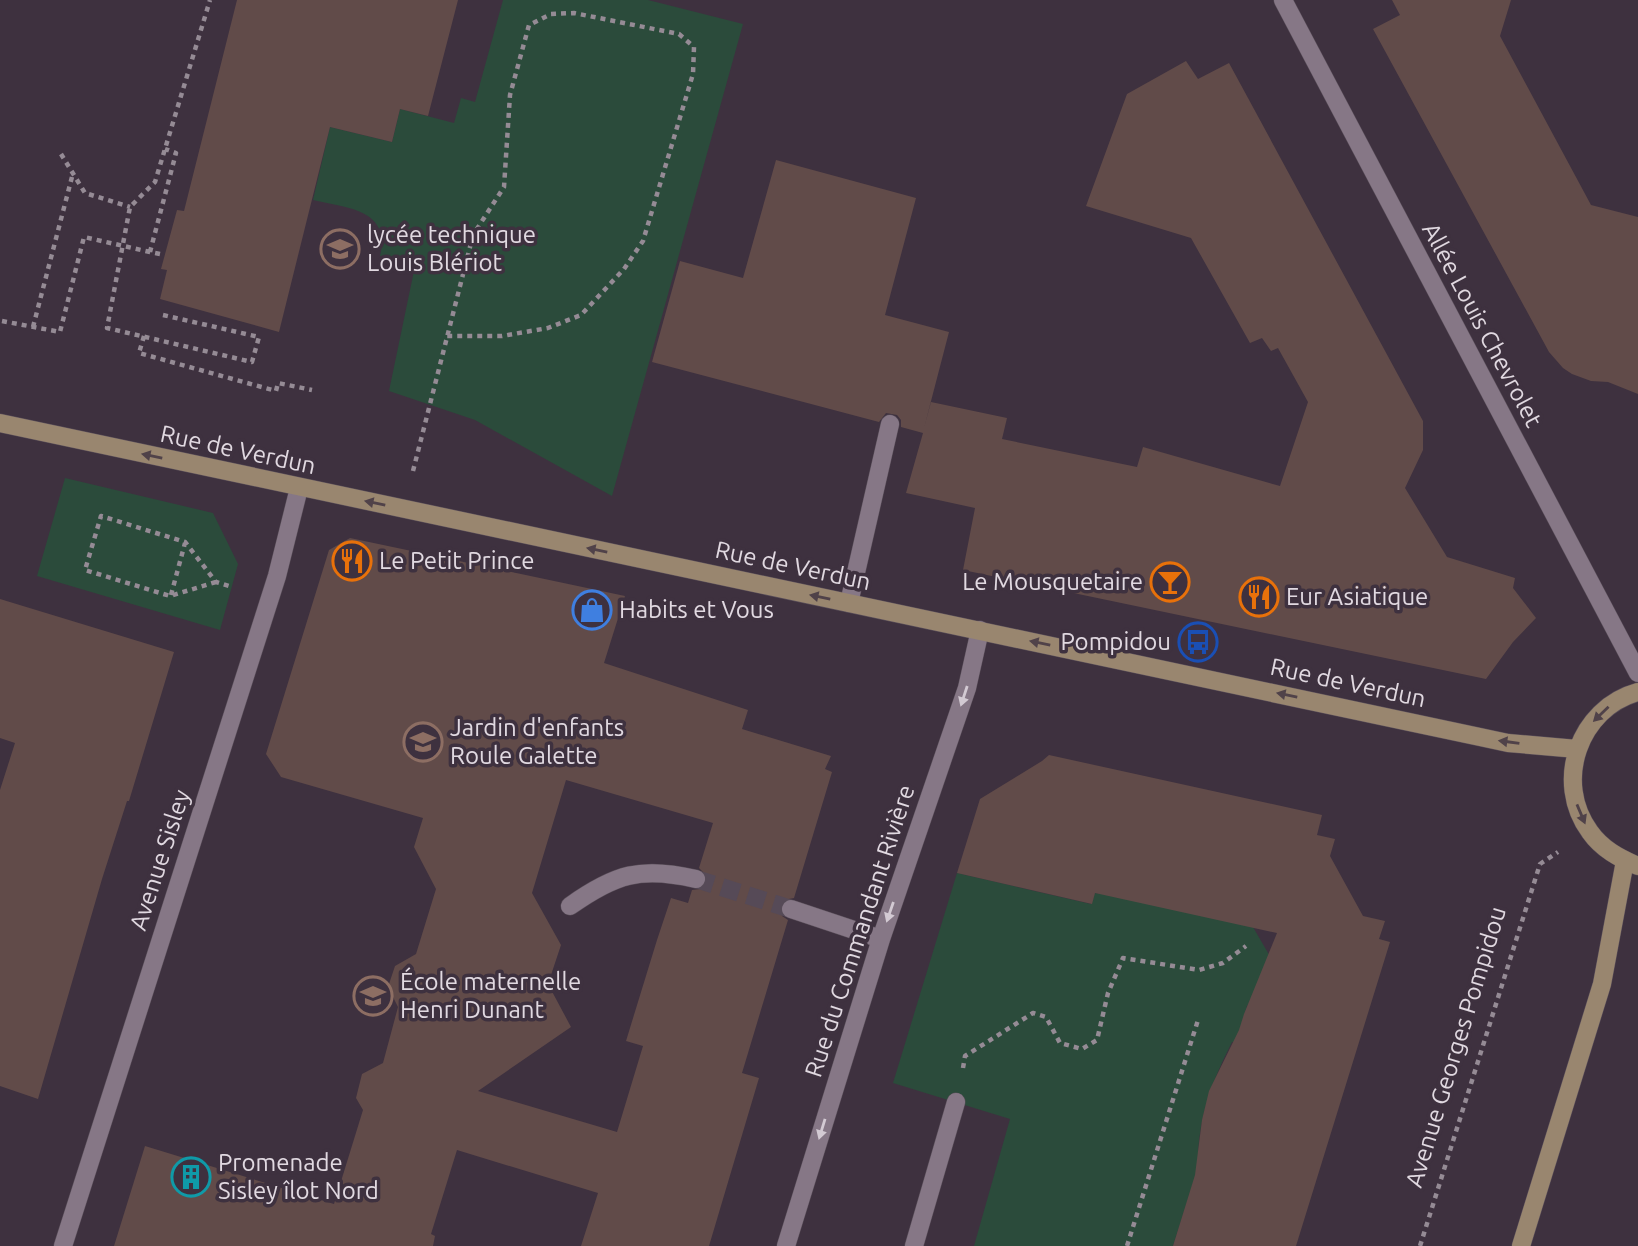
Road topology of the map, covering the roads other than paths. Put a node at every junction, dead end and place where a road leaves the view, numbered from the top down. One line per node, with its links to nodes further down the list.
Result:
1 (1283, 0): 7 (street, Allée Louis Chevrolet)
2 (0, 423): 4 (street, Rue de Verdun, one-way to 2)
3 (890, 424): 5 (street)
4 (299, 488): 5 (street, Rue de Verdun, one-way to 4); 16 (street, Avenue Sisley)
5 (849, 603): 6 (street, Rue de Verdun)
6 (980, 630): 9 (street, Rue de Verdun, one-way to 6); 14 (street, Rue du Commandant Rivière, one-way to 14)
7 (1638, 673)
8 (1638, 692): 9 (street, one-way to 9)
9 (1577, 749): 10 (street, one-way to 10)
10 (1632, 863): 19 (street)
11 (696, 879): 12 (street)
12 (570, 906)
13 (791, 909): 14 (street)
14 (881, 940): 17 (street, Rue du Commandant Rivière, one-way to 17)
15 (956, 1102): 18 (street)
16 (63, 1246)
17 (786, 1246)
18 (914, 1246)
19 (1521, 1246)

